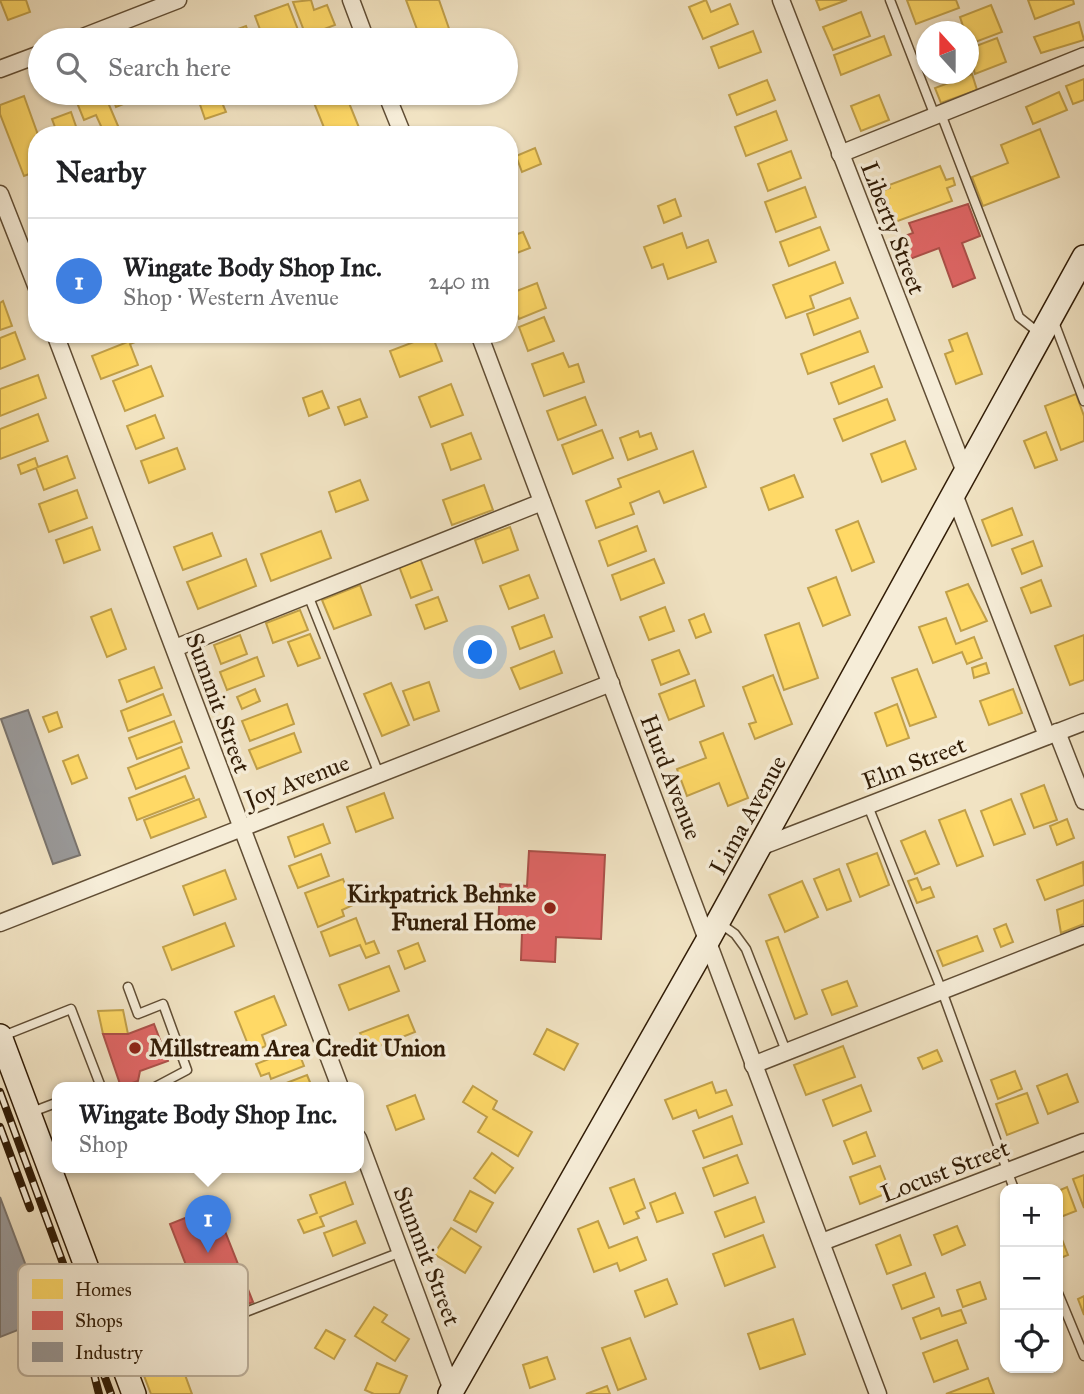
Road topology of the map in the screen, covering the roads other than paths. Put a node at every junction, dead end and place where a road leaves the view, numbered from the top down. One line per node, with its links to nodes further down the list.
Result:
1 (176, 0): 5 (street)
2 (351, 0): 6 (street)
3 (781, 0): 13 (street, Liberty Street)
4 (890, 0): 11 (lane)
5 (105, 28)
6 (362, 28)
7 (1084, 56): 11 (street)
8 (28, 58): 9 (street)
9 (0, 69)
10 (391, 105): 12 (street)
11 (938, 115): 13 (street); 17 (lane)
12 (399, 126)
13 (840, 154): 21 (street, Liberty Street)
14 (0, 194): 16 (street)
15 (1084, 257): 17 (main road, Lima Avenue)
16 (28, 265)
17 (1046, 325): 20 (lane); 21 (main road, Lima Avenue)
18 (58, 343): 25 (street, Summit Street)
19 (483, 343): 23 (street, Hurd Avenue)
20 (1084, 401)
21 (965, 472): 22 (main road, Lima Avenue)
22 (954, 494): 28 (street); 33 (main road, Lima Avenue)
23 (542, 502): 24 (street); 26 (street, Hurd Avenue)
24 (308, 595): 25 (street); 29 (lane)
25 (175, 648): 32 (street, Summit Street)
26 (611, 683): 29 (street, Joy Avenue); 35 (street, Hurd Avenue)
27 (1084, 722): 28 (street, Elm Street)
28 (1052, 734): 30 (street); 31 (street, Elm Street)
29 (379, 774): 32 (street, Joy Avenue)
30 (1084, 802)
31 (867, 806): 33 (street, Elm Street); 38 (lane)
32 (240, 828): 34 (street, Joy Avenue); 44 (street, Summit Street)
33 (760, 847): 35 (main road, Lima Avenue)
34 (0, 923)
35 (713, 931): 40 (lane); 41 (street, Hurd Avenue); 58 (main road, Lima Avenue)
36 (1084, 935): 38 (street)
37 (128, 987): 43 (lane)
38 (943, 991): 40 (street); 49 (lane)
39 (0, 1036): 42 (lane); 46 (main road)
40 (786, 1051): 41 (street)
41 (753, 1065): 51 (street, Hurd Avenue)
42 (99, 1082)
43 (164, 1082)
44 (338, 1082)
45 (52, 1104): 46 (lane)
46 (29, 1113): 53 (main road)
47 (1084, 1142): 49 (street, Locust Street)
48 (364, 1152): 52 (street, Summit Street)
49 (1007, 1172): 50 (lane); 51 (street, Locust Street)
50 (1012, 1184)
51 (822, 1242): 60 (street, Hurd Avenue)
52 (401, 1252): 55 (lane); 58 (street, Summit Street)
53 (85, 1264)
54 (1063, 1305): 56 (lane)
55 (248, 1311)
56 (1084, 1356)
57 (127, 1376): 59 (main road)
58 (451, 1392)
59 (134, 1394)
60 (878, 1394)

